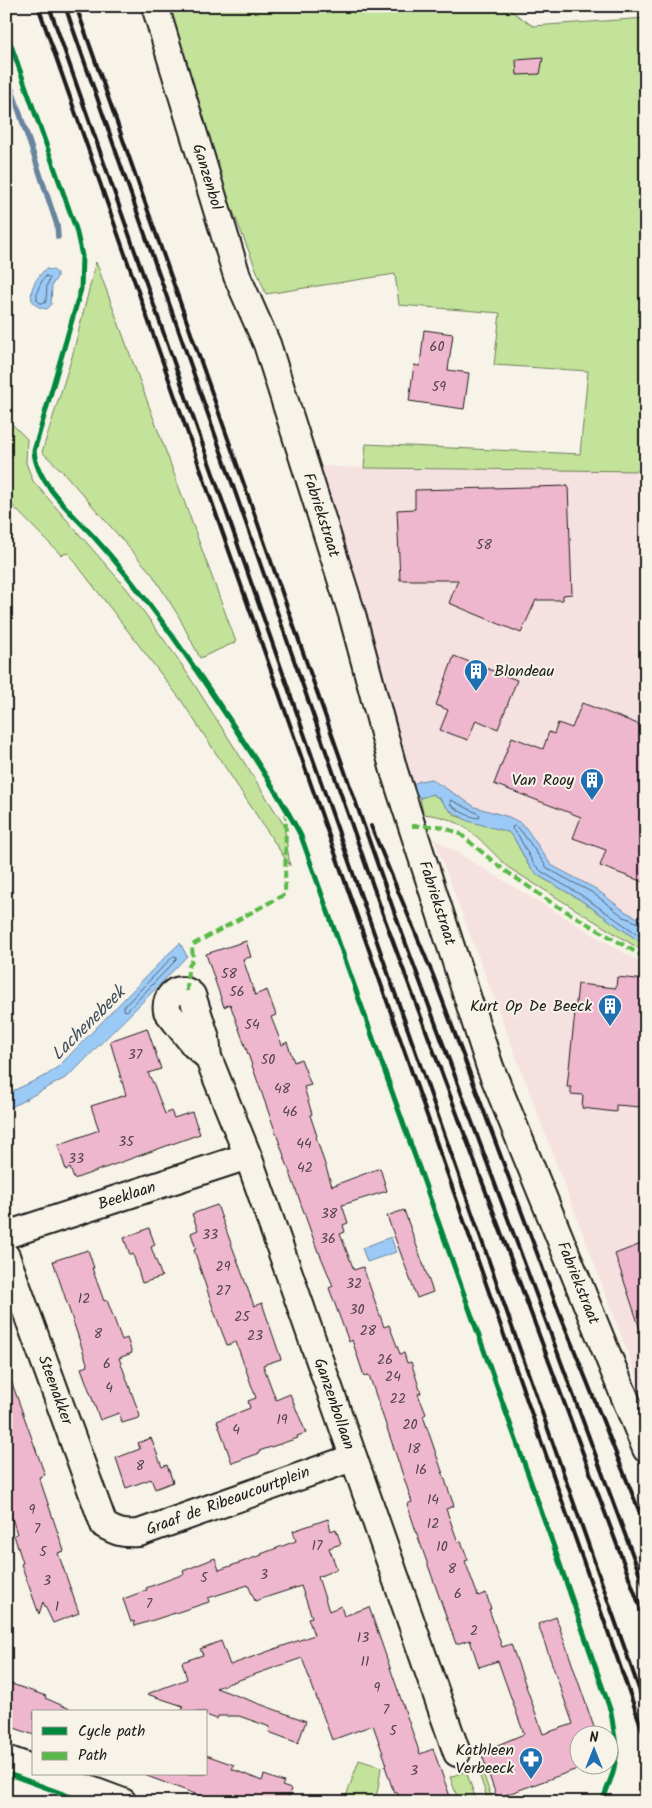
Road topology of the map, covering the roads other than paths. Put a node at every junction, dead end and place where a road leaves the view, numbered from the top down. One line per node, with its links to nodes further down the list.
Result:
1 (155, 6): 2 (street, Ganzenbol)
2 (267, 344): 7 (street, Fabriekstraat)
3 (208, 1056): 4 (street, Ganzenbollaan)
4 (248, 1156): 5 (street, Beeklaan); 8 (street, Ganzenbollaan)
5 (6, 1235)
6 (6, 1256): 9 (street, Steenakker)
7 (646, 1449)
8 (352, 1458): 9 (street, Graaf de Ribeaucourtplein); 10 (street, Ganzenbollaan)
9 (104, 1524)
10 (458, 1753)
11 (6, 1759): 12 (street)
12 (32, 1768)
13 (53, 1776): 14 (street)
14 (123, 1802)

